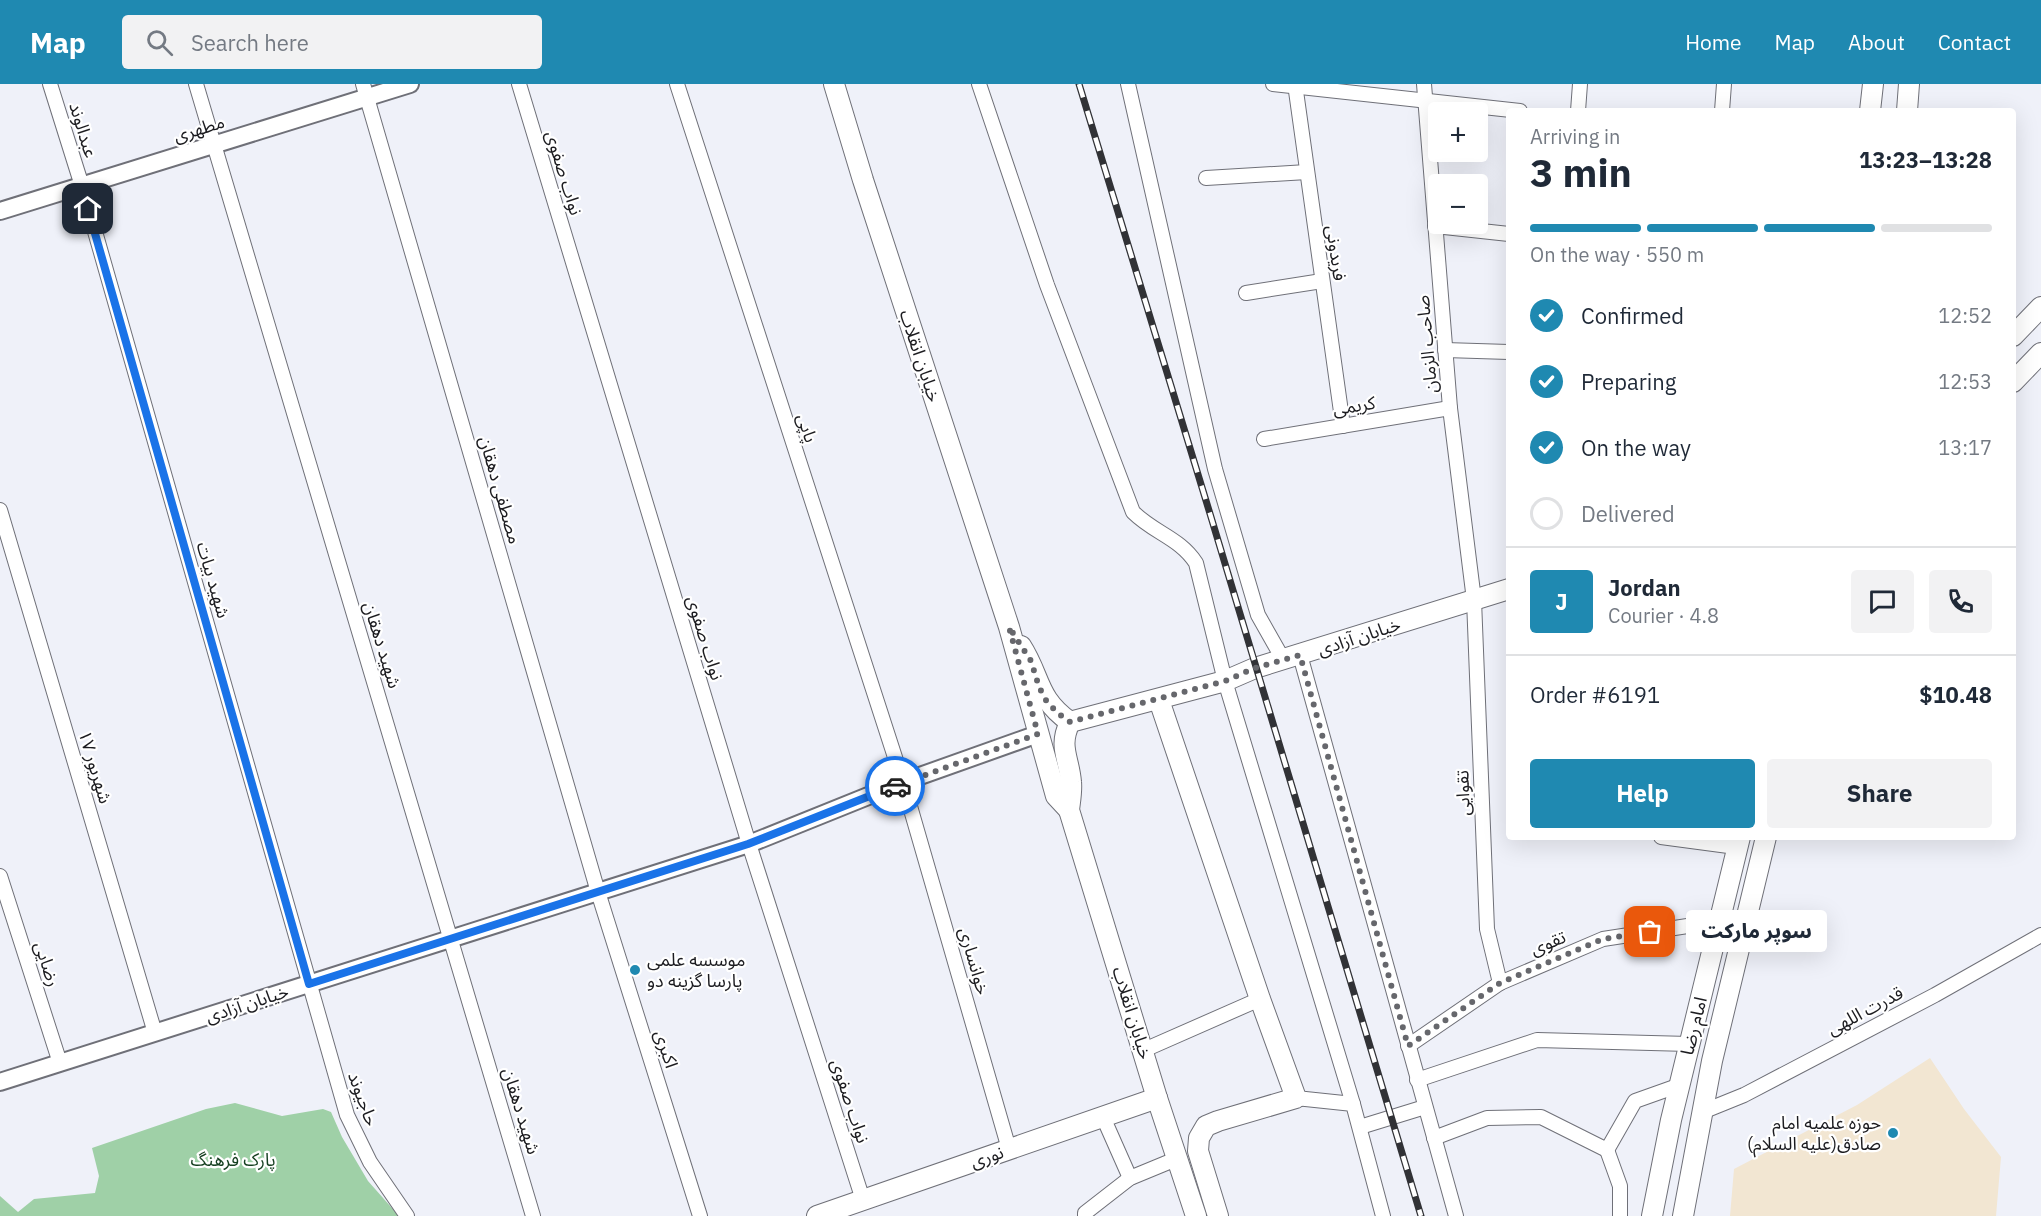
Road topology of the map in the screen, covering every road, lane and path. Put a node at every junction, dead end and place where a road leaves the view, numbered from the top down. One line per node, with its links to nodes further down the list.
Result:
1 (50, 84): 27 (street, عبدالوند)
2 (196, 84): 23 (street, شهید دهقان)
3 (410, 84): 16 (street, مطهری)
4 (519, 84): 57 (street, نواب صفوی)
5 (677, 84): 52 (street, پاپی)
6 (834, 84): 46 (main road, خیابان انقلاب)
7 (979, 84): 48 (street)
8 (1128, 84): 47 (street)
9 (1273, 84): 15 (street)
10 (1424, 84): 17 (street, صاحب الزمان)
11 (1580, 84): 18 (street)
12 (1724, 84): 19 (street)
13 (1873, 84): 20 (main road)
14 (1909, 84): 21 (main road)
15 (1295, 85): 17 (street); 24 (street, فریدونی)
16 (365, 91): 23 (street, مطهری); 59 (street, مصطفی دهقان)
17 (1425, 100): 22 (street); 25 (street, صاحب الزمان)
18 (1578, 108)
19 (1722, 108)
20 (1870, 108)
21 (1907, 108)
22 (1506, 109)
23 (214, 145): 27 (street, مطهری); 62 (street, شهید دهقان)
24 (1307, 172): 26 (street); 32 (street, فریدونی)
25 (1431, 174)
26 (1206, 178)
27 (82, 186): 28 (street, مطهری); 64 (street, شهید بیات)
28 (0, 212)
29 (1488, 232): 31 (street)
30 (1436, 234): 36 (street, صاحب الزمان)
31 (1506, 234)
32 (1322, 281): 33 (street); 41 (street, فریدونی)
33 (1246, 293)
34 (2041, 307): 35 (main road)
35 (2016, 333)
36 (1445, 350): 37 (street); 40 (street, صاحب الزمان)
37 (1506, 352)
38 (2041, 353): 39 (main road)
39 (2016, 379)
40 (1450, 408): 41 (street, کریمی); 45 (street, صاحب الزمان)
41 (1343, 426): 42 (street, کریمی)
42 (1264, 438)
43 (0, 510): 66 (street, ۱۷ شهریور)
44 (1506, 590): 45 (main road, خیابان آزادی)
45 (1474, 600): 47 (main road, خیابان آزادی); 63 (street, تقوایی)
46 (1009, 627): 50 (main road, خیابان انقلاب); 51 (main road, خیابان انقلاب)
47 (1292, 658): 48 (main road, خیابان آزادی); 68 (street)
48 (1225, 681): 49 (main road, خیابان آزادی); 76 (street)
49 (1159, 700): 50 (main road, خیابان آزادی); 65 (main road)
50 (1070, 722): 53 (main road, خیابان انقلاب)
51 (1038, 734): 52 (street, خیابان آزادی); 53 (main road, خیابان انقلاب)
52 (903, 782): 57 (street, خیابان آزادی); 82 (street, خوانساری)
53 (1069, 810): 69 (main road, خیابان انقلاب)
54 (1707, 840): 56 (street)
55 (1765, 840): 78 (main road, امام رضا)
56 (1738, 842): 60 (main road, امام رضا)
57 (748, 844): 59 (street, خیابان آزادی); 86 (street, نواب صفوی)
58 (0, 876): 70 (street, رضایی)
59 (598, 892): 62 (street, خیابان آزادی); 89 (street, اکبری)
60 (1719, 921): 63 (street, تقوی); 67 (main road, امام رضا)
61 (2041, 935): 78 (street, قدرت اللهی)
62 (451, 939): 64 (street, خیابان آزادی); 88 (street, شهید دهقان)
63 (1500, 983): 68 (street, تقوی)
64 (309, 984): 66 (street, خیابان آزادی); 87 (street, حاجیوند)
65 (1260, 999): 69 (street); 75 (main road)
66 (155, 1033): 70 (street, خیابان آزادی)
67 (1689, 1044): 71 (street); 73 (main road, امام رضا)
68 (1408, 1046): 71 (street)
69 (1144, 1050): 74 (main road, خیابان انقلاب)
70 (60, 1063): 72 (street, خیابان آزادی)
71 (1418, 1080): 77 (street)
72 (0, 1083)
73 (1680, 1085): 83 (street); 97 (main road, امام رضا)
74 (1157, 1098): 79 (main road, نوری); 84 (main road, خیابان انقلاب)
75 (1296, 1098): 76 (street); 93 (main road)
76 (1353, 1104): 80 (street)
77 (1425, 1107): 80 (street); 81 (street)
78 (1702, 1112): 98 (main road, امام رضا)
79 (1103, 1117): 82 (main road, نوری); 85 (street)
80 (1360, 1127): 94 (street)
81 (1434, 1138): 83 (street); 95 (street)
82 (1010, 1149): 86 (main road, نوری)
83 (1607, 1150): 96 (street)
84 (1176, 1159): 85 (street); 92 (main road, خیابان انقلاب)
85 (1130, 1178): 91 (street)
86 (863, 1200): 90 (main road, نوری)
87 (407, 1216)
88 (533, 1216)
89 (700, 1216)
90 (818, 1216)
91 (1085, 1216)
92 (1196, 1216)
93 (1218, 1216)
94 (1383, 1216)
95 (1455, 1216)
96 (1620, 1216)
97 (1652, 1216)
98 (1683, 1216)

